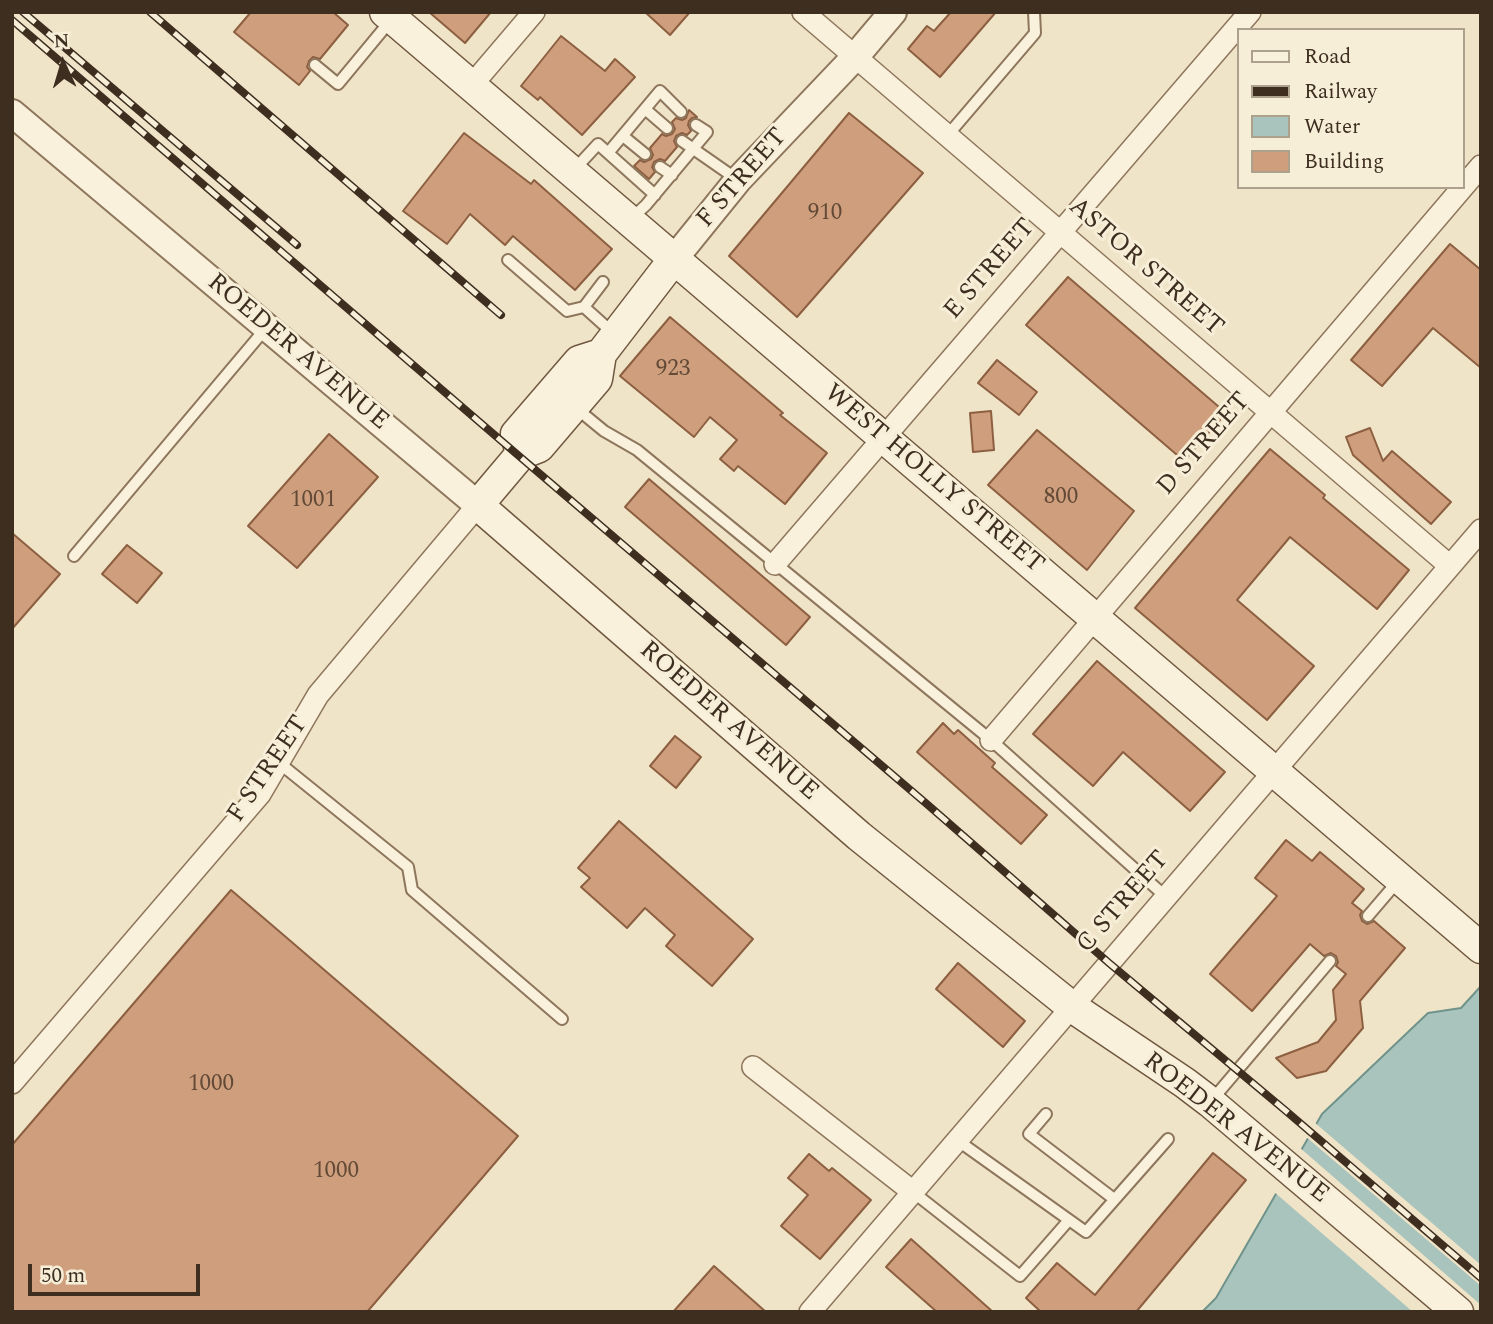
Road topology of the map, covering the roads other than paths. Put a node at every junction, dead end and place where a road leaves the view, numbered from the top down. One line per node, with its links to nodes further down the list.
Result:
1 (534, 12): 9 (street)
2 (803, 12): 7 (street, ASTOR STREET)
3 (893, 12): 7 (street, F STREET)
4 (1034, 12): 16 (lane)
5 (1250, 12): 30 (street, E STREET)
6 (388, 15): 8 (lane); 9 (main road, WEST HOLLY STREET)
7 (855, 57): 16 (street, ASTOR STREET); 25 (street, F STREET)
8 (315, 65)
9 (471, 86): 23 (main road, WEST HOLLY STREET)
10 (645, 109): 11 (lane); 14 (lane); 15 (lane)
11 (681, 112)
12 (13, 115): 35 (street, ROEDER AVENUE)
13 (696, 125): 18 (lane)
14 (667, 128)
15 (623, 136): 19 (lane); 20 (lane)
16 (947, 136): 30 (street, ASTOR STREET)
17 (682, 141): 18 (lane)
18 (693, 149): 24 (lane); 25 (lane)
19 (608, 153): 23 (lane); 28 (lane)
20 (645, 153)
21 (1481, 166): 26 (street, D STREET)
22 (660, 167): 24 (lane)
23 (572, 172): 29 (main road, WEST HOLLY STREET)
24 (671, 175): 28 (lane)
25 (738, 180): 31 (street, F STREET)
26 (1465, 185)
27 (1461, 189): 38 (street, D STREET)
28 (655, 195): 29 (lane)
29 (629, 221): 31 (main road, WEST HOLLY STREET)
30 (1060, 233): 38 (street, ASTOR STREET); 39 (street, E STREET)
31 (674, 259): 36 (main road, F STREET); 39 (main road, WEST HOLLY STREET)
32 (508, 260): 34 (lane)
33 (603, 282): 34 (lane)
34 (584, 307): 36 (lane)
35 (267, 327): 41 (street, ROEDER AVENUE); 43 (lane)
36 (608, 345): 37 (main road, F STREET); 40 (main road, F STREET)
37 (574, 406): 40 (main road, F STREET); 44 (lane)
38 (1270, 413): 45 (street, ASTOR STREET); 46 (street, D STREET)
39 (884, 438): 44 (street, E STREET); 46 (main road, WEST HOLLY STREET)
40 (521, 454): 41 (main road, F STREET)
41 (478, 505): 48 (street, F STREET); 55 (main road, ROEDER AVENUE)
42 (1481, 530): 45 (street, C STREET)
43 (74, 556)
44 (775, 564): 47 (lane)
45 (1450, 566): 49 (street, C STREET)
46 (1095, 618): 47 (street, D STREET); 49 (main road, WEST HOLLY STREET)
47 (991, 740): 51 (lane)
48 (278, 762): 56 (lane); 58 (street, F STREET)
49 (1274, 771): 50 (main road, WEST HOLLY STREET); 51 (street, C STREET)
50 (1400, 878): 52 (lane); 53 (main road, WEST HOLLY STREET)
51 (1166, 897): 55 (street, C STREET)
52 (1368, 916)
53 (1476, 944)
54 (1330, 961): 59 (lane)
55 (1072, 1007): 59 (main road, ROEDER AVENUE); 62 (street, C STREET)
56 (562, 1019)
57 (753, 1067): 63 (street)
58 (12, 1083)
59 (1210, 1102): 67 (main road, ROEDER AVENUE)
60 (1046, 1114): 64 (lane)
61 (1168, 1139): 64 (lane)
62 (957, 1140): 63 (street, C STREET); 65 (lane)
63 (913, 1192): 65 (lane); 66 (street, C STREET)
64 (1115, 1199): 65 (lane)
65 (1069, 1220)
66 (810, 1312)
67 (1458, 1312)

